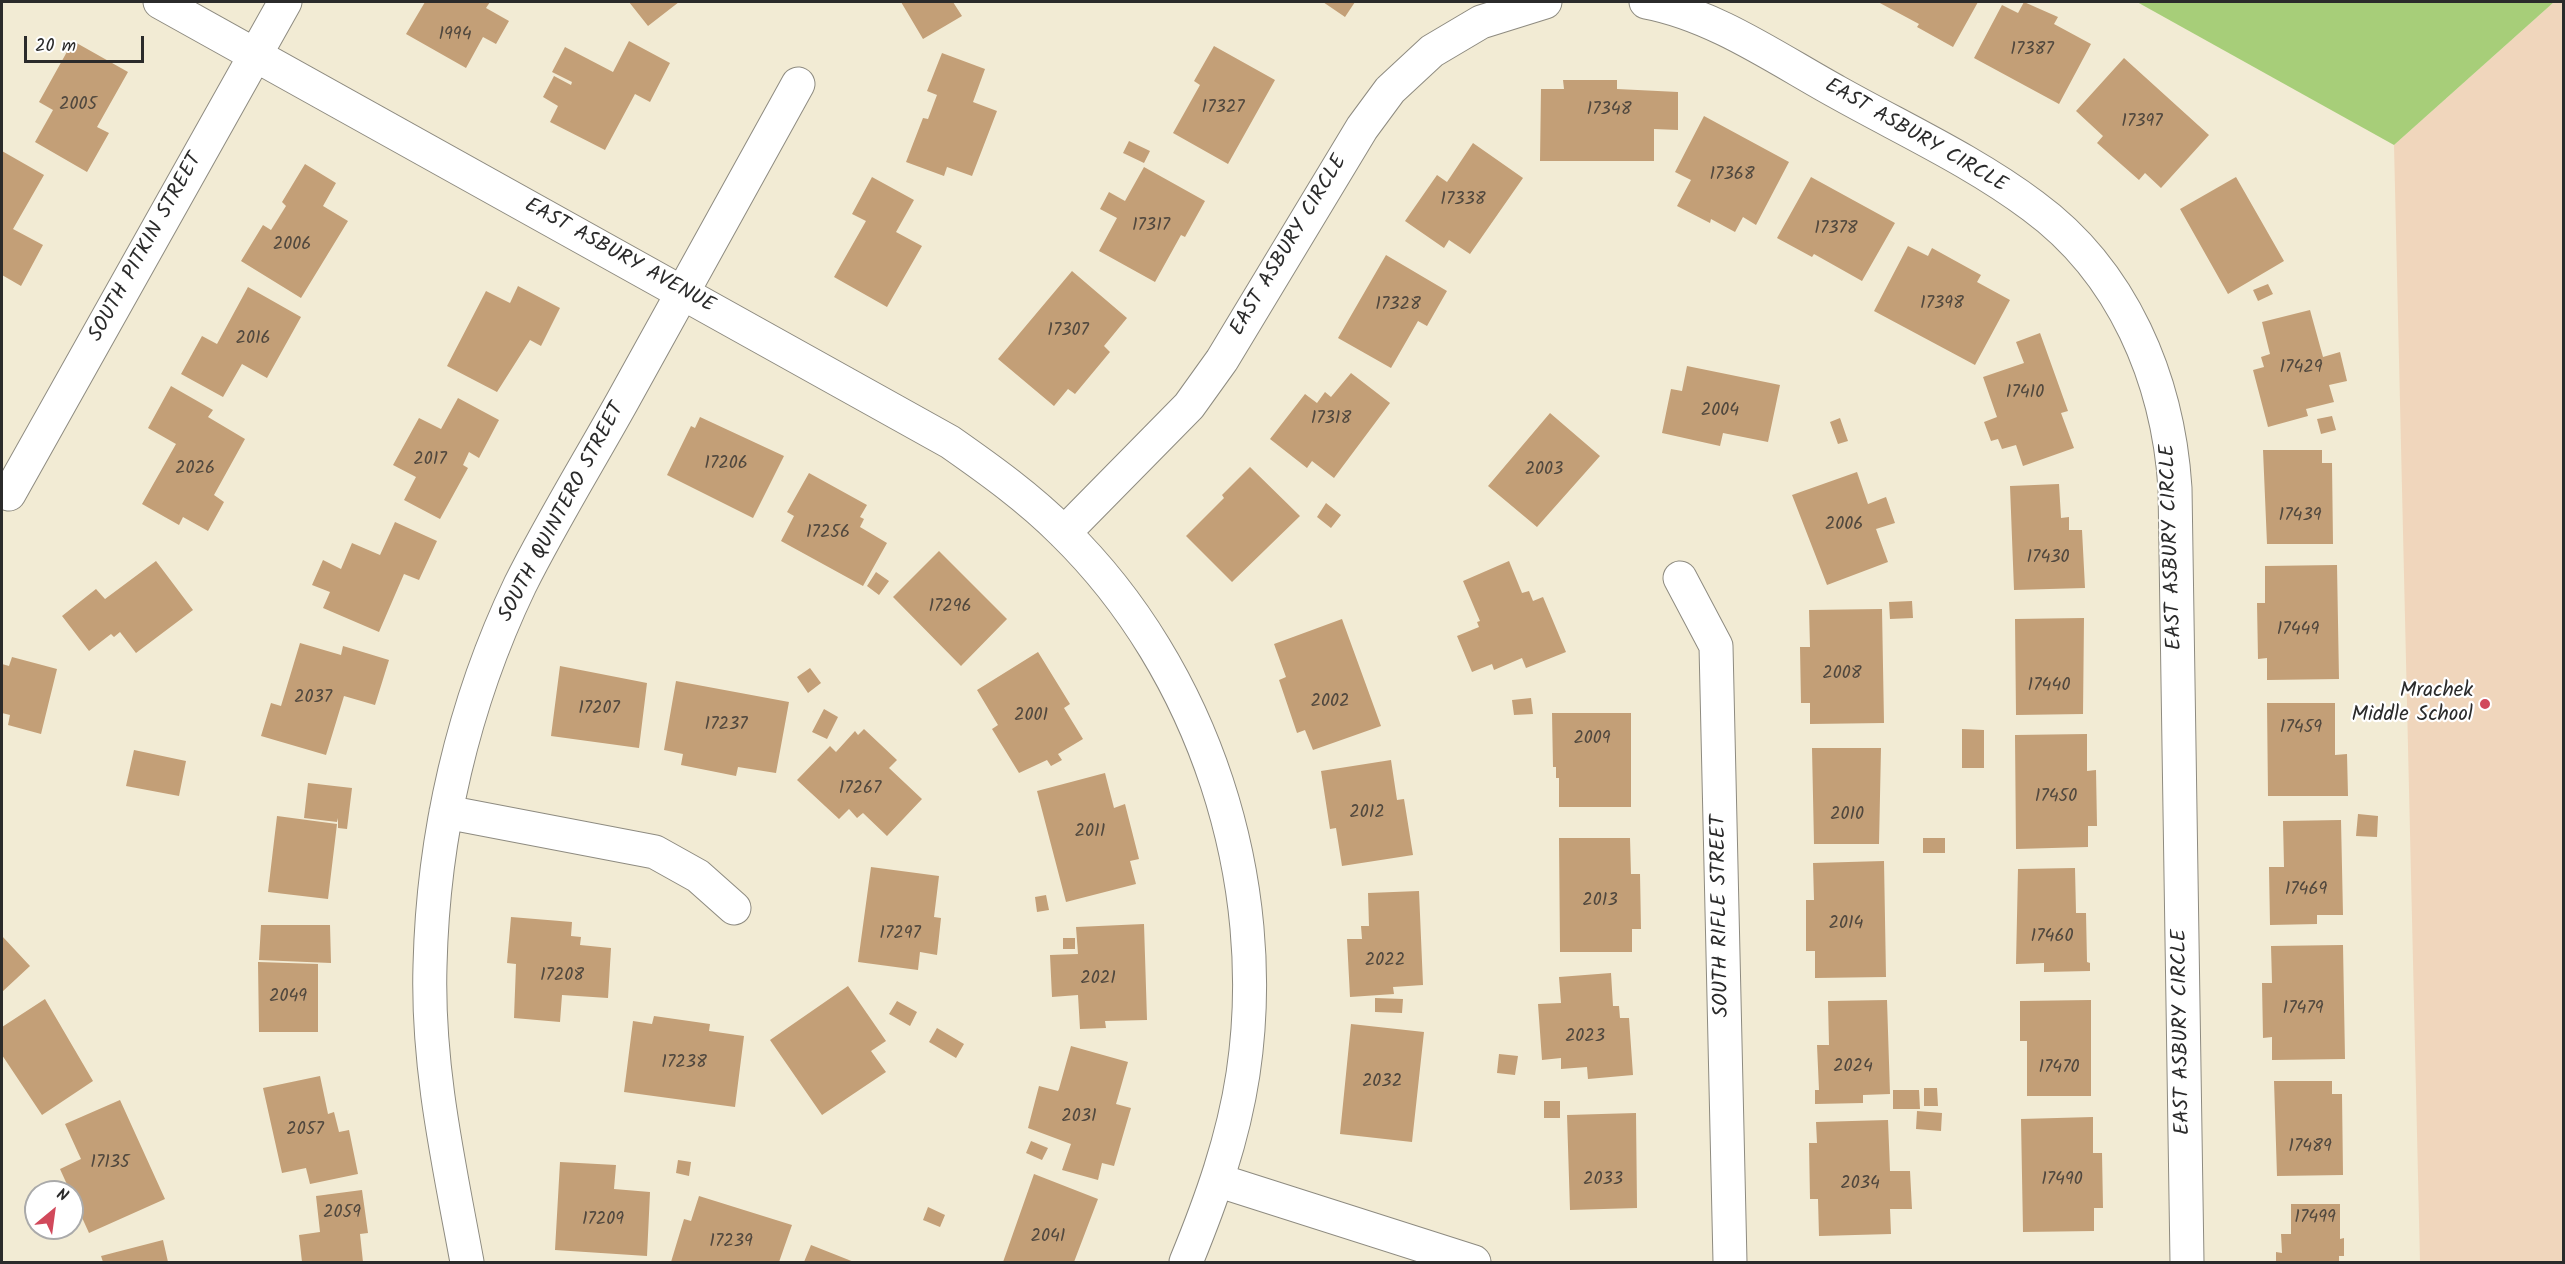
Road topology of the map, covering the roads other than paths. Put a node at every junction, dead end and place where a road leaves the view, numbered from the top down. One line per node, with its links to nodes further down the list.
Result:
1 (160, 2): 6 (street, EAST ASBURY AVENUE)
2 (285, 2): 6 (street, SOUTH PITKIN STREET)
3 (1545, 2): 5 (street, EAST ASBURY CIRCLE)
4 (1646, 2): 19 (street, EAST ASBURY CIRCLE)
5 (1503, 7): 10 (street, EAST ASBURY CIRCLE)
6 (255, 55): 8 (street, EAST ASBURY AVENUE); 9 (street, SOUTH PITKIN STREET)
7 (798, 84): 8 (street, SOUTH QUINTERO STREET)
8 (683, 292): 10 (street, EAST ASBURY AVENUE); 12 (street, SOUTH QUINTERO STREET)
9 (9, 494)
10 (1064, 532): 14 (street, EAST ASBURY AVENUE)
11 (1680, 578): 18 (street, SOUTH RIFLE STREET)
12 (446, 812): 13 (street); 15 (street, SOUTH QUINTERO STREET)
13 (734, 908)
14 (1217, 1180): 16 (street, EAST ASBURY AVENUE); 17 (street)
15 (467, 1263)
16 (1186, 1263)
17 (1474, 1263)
18 (1730, 1263)
19 (2187, 1263)

